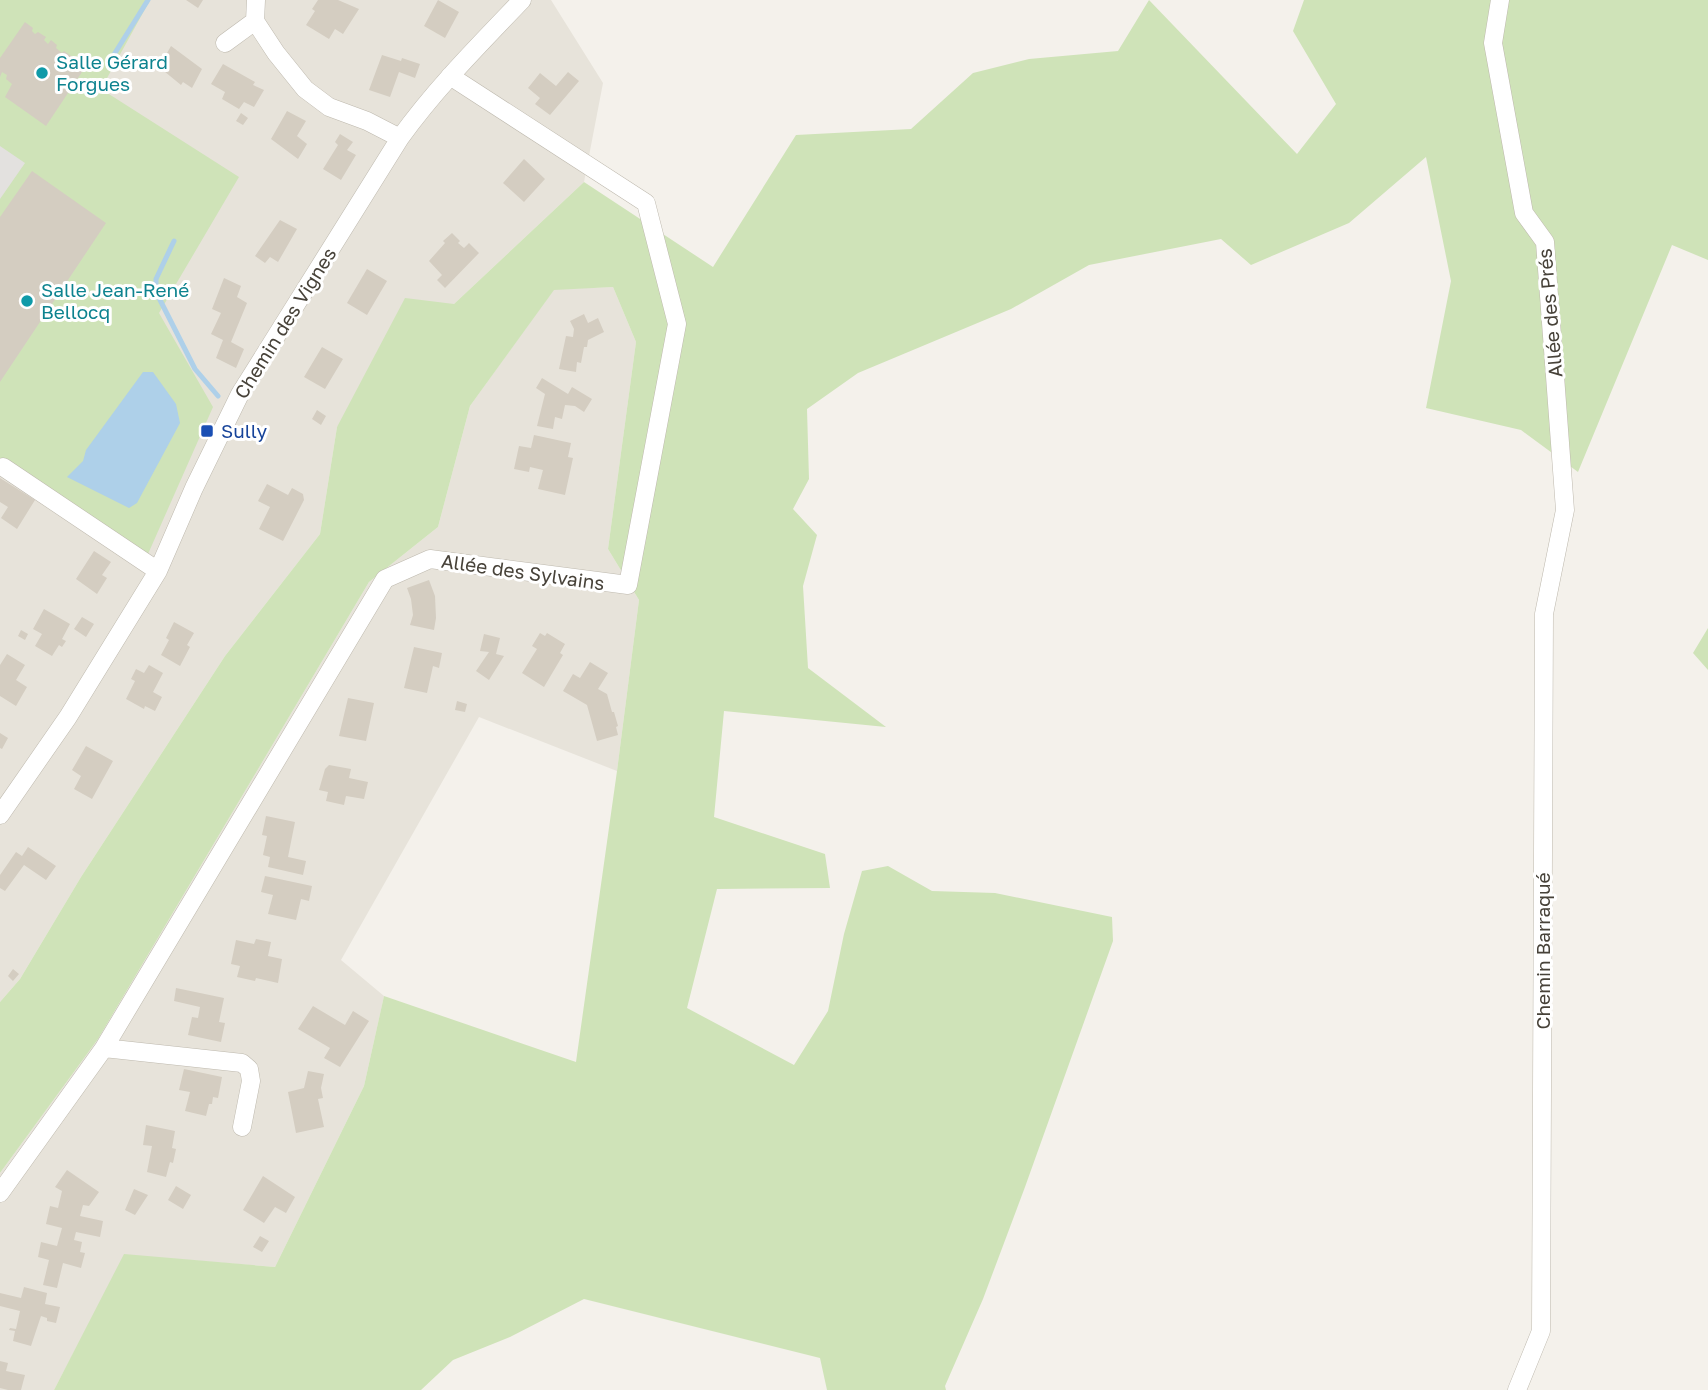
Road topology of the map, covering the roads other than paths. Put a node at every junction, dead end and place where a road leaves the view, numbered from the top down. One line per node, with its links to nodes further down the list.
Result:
1 (256, 0): 4 (street)
2 (522, 0): 6 (street, Chemin des Vignes)
3 (1500, 0): 9 (street, Allée des Prés)
4 (255, 21): 5 (street); 7 (street)
5 (225, 43)
6 (450, 76): 7 (street, Chemin des Vignes); 12 (street, Allée des Sylvains)
7 (400, 138): 10 (street, Chemin des Vignes)
8 (3, 467): 10 (street)
9 (1565, 510): 15 (street, Chemin Barraqué)
10 (158, 570): 11 (street, Chemin des Vignes)
11 (0, 815)
12 (104, 1048): 13 (street); 14 (street)
13 (242, 1128)
14 (0, 1193)
15 (1517, 1390)

